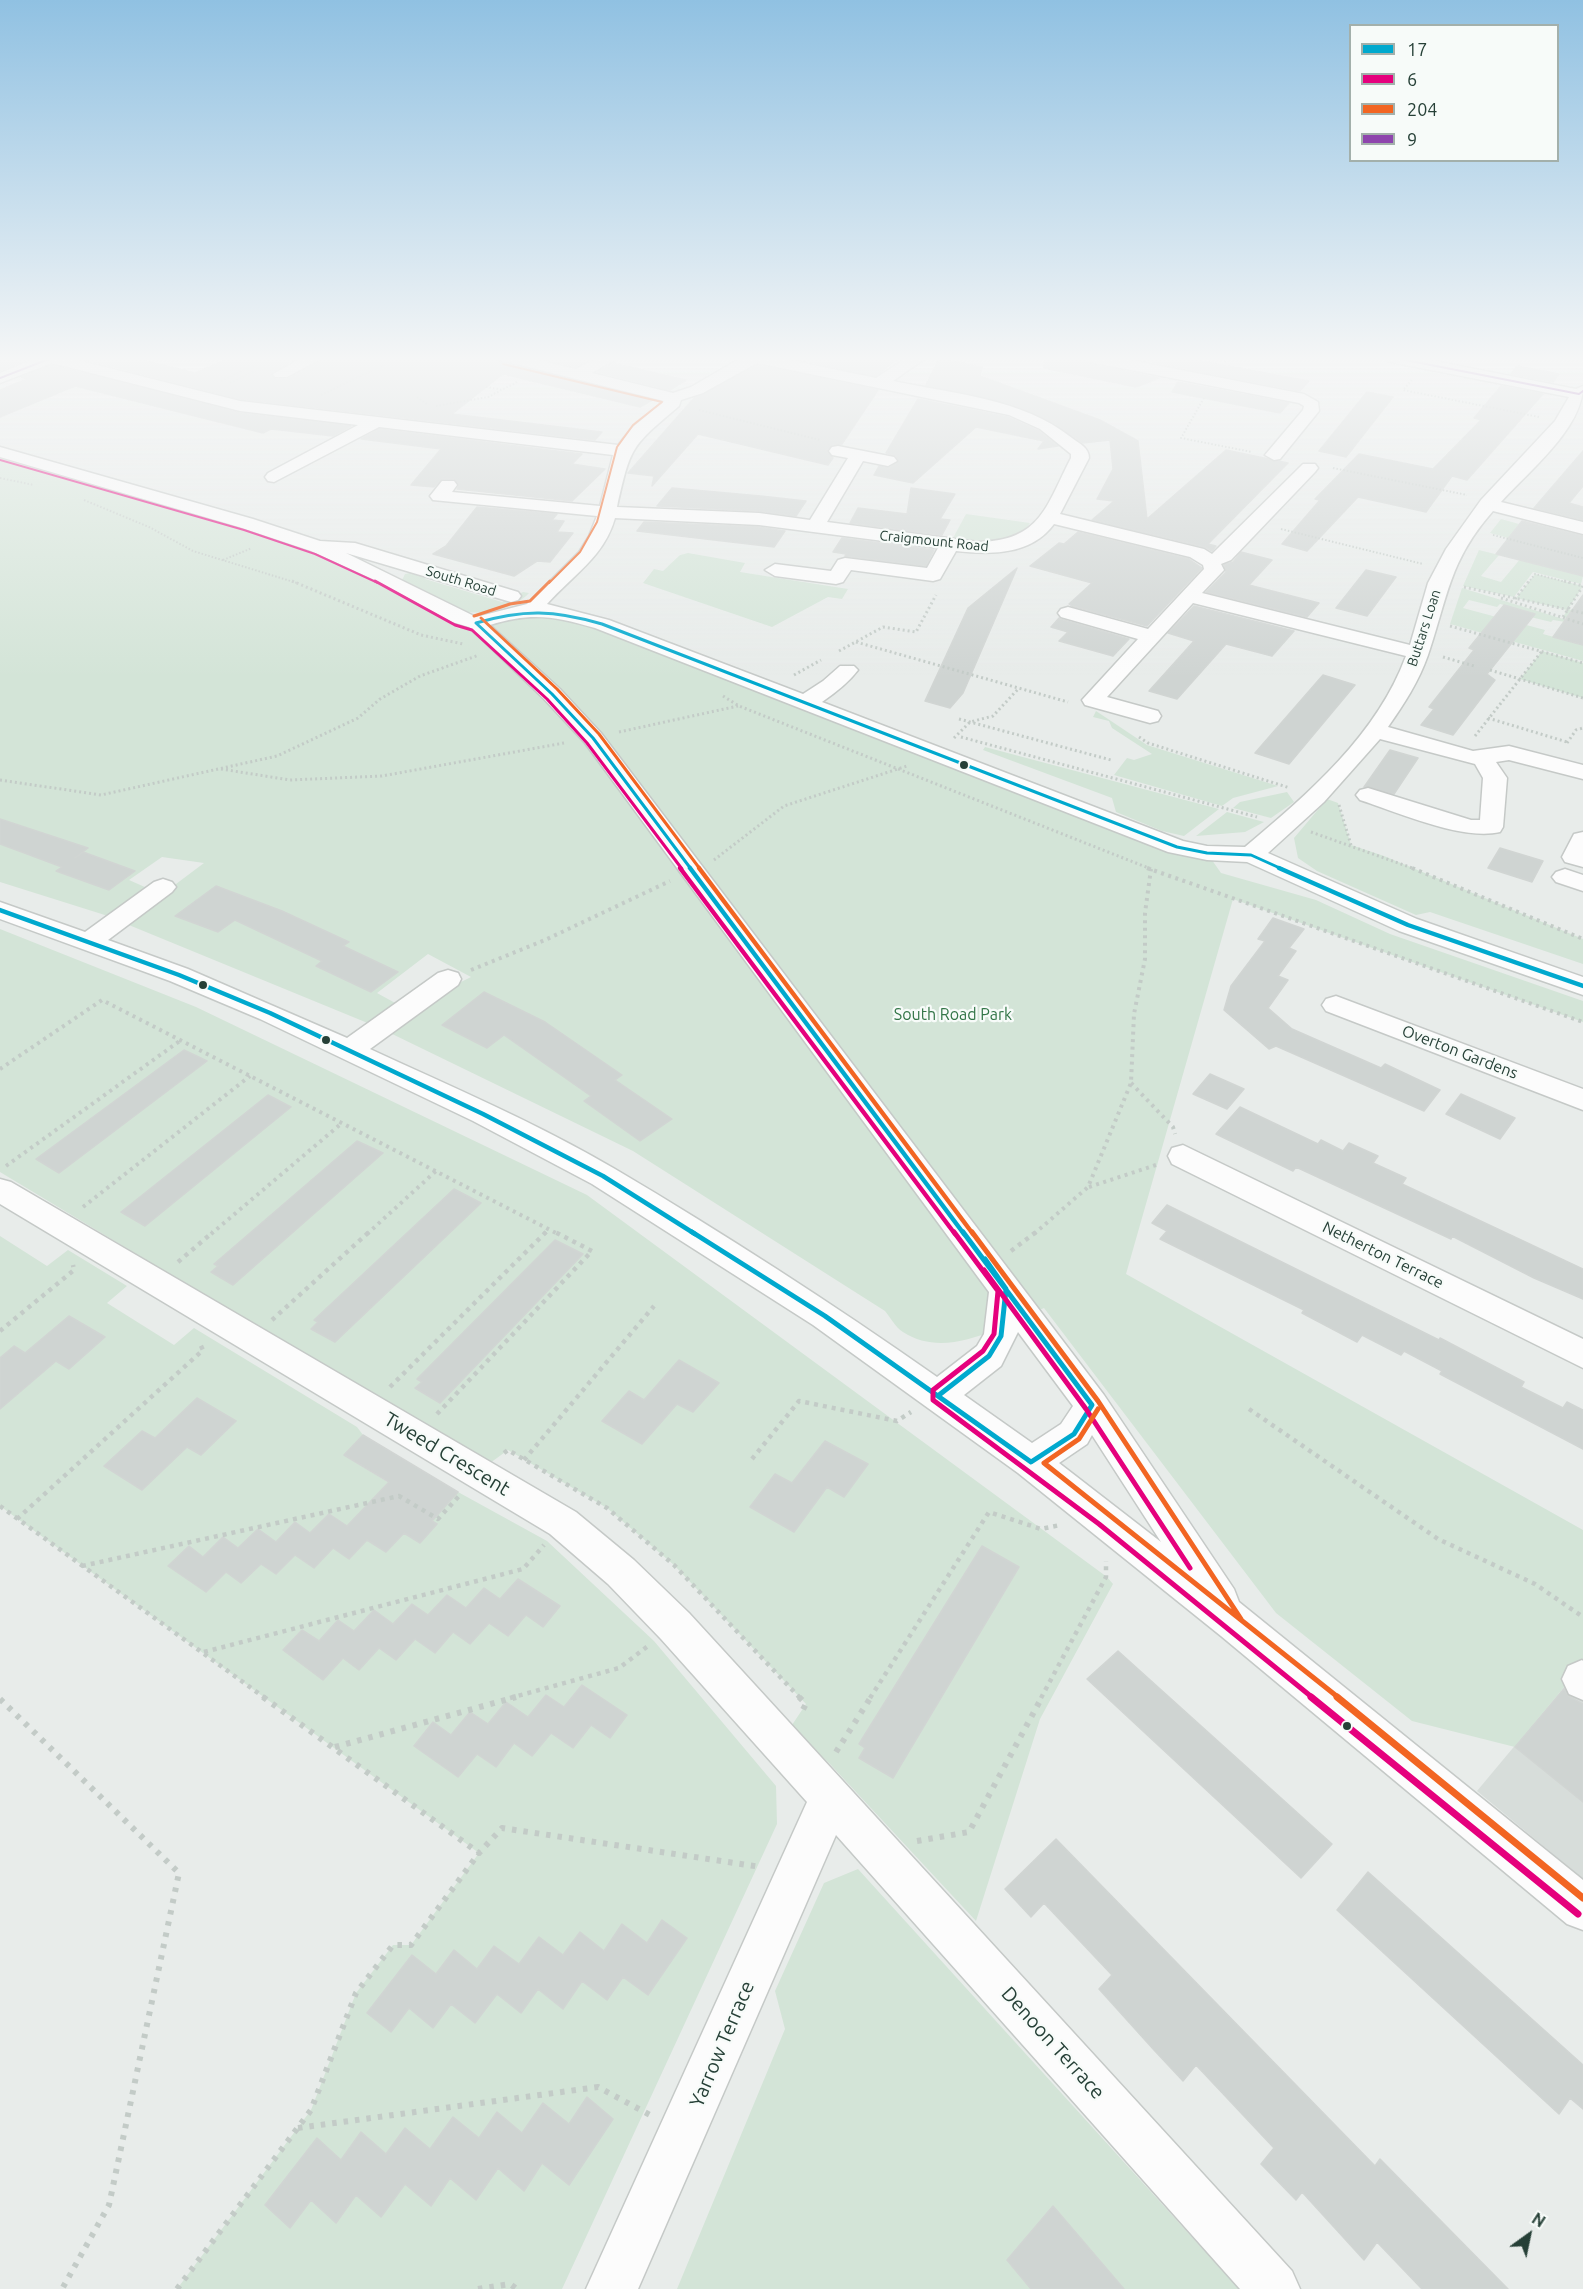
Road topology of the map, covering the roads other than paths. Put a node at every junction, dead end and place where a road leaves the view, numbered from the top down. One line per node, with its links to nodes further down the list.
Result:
1 (41, 464): 15 (street, South Road)
2 (298, 464): 8 (street)
3 (620, 464): 11 (street)
4 (853, 464): 13 (street)
5 (1077, 464): 12 (street, Craigmount Road)
6 (1314, 464): 17 (street)
7 (1525, 464): 10 (street, Buttars Loan)
8 (274, 477)
9 (448, 485): 11 (street, Craigmount Road)
10 (1487, 504): 14 (street); 27 (street, Buttars Loan)
11 (608, 512): 13 (street, Craigmount Road); 23 (street)
12 (1049, 517): 16 (street, Craigmount Road); 17 (street)
13 (816, 526): 16 (street, Craigmount Road)
14 (1583, 528)
15 (318, 547): 18 (street, South Road); 20 (street)
16 (948, 549): 19 (street)
17 (1211, 562): 22 (street)
18 (411, 566): 20 (street, South Road); 21 (street, South Road)
19 (775, 570)
20 (386, 578): 25 (street)
21 (511, 596)
22 (1189, 596): 26 (street); 27 (street)
23 (534, 608): 25 (street, South Road); 29 (street, South Road)
24 (1068, 613): 26 (street)
25 (476, 623): 48 (street)
26 (1152, 636): 30 (street)
27 (1419, 653): 31 (street, Buttars Loan)
28 (842, 661): 29 (street)
29 (805, 703): 36 (street, South Road)
30 (1150, 716)
31 (1374, 730): 32 (street); 36 (street, Buttars Loan)
32 (1482, 757): 33 (street); 34 (street)
33 (1583, 772)
34 (1368, 795)
35 (1583, 839): 37 (street)
36 (1251, 855): 42 (street, South Road)
37 (1583, 860)
38 (163, 887): 40 (street)
39 (0, 910): 40 (street)
40 (89, 941): 44 (street)
41 (448, 979): 44 (street)
42 (1583, 986)
43 (1336, 1005): 45 (street, Overton Gardens)
44 (349, 1050): 50 (street)
45 (1583, 1100)
46 (1178, 1142): 49 (street, Netherton Terrace)
47 (0, 1190): 54 (street, Tweed Crescent)
48 (1004, 1273): 50 (street); 51 (street)
49 (1583, 1354)
50 (939, 1395): 52 (street)
51 (1092, 1405): 52 (street); 53 (street)
52 (1031, 1462): 53 (street)
53 (1235, 1623): 55 (street)
54 (830, 1798): 56 (street, Yarrow Terrace); 57 (street, Denoon Terrace)
55 (1583, 1908)
56 (612, 2289)
57 (1274, 2289)

